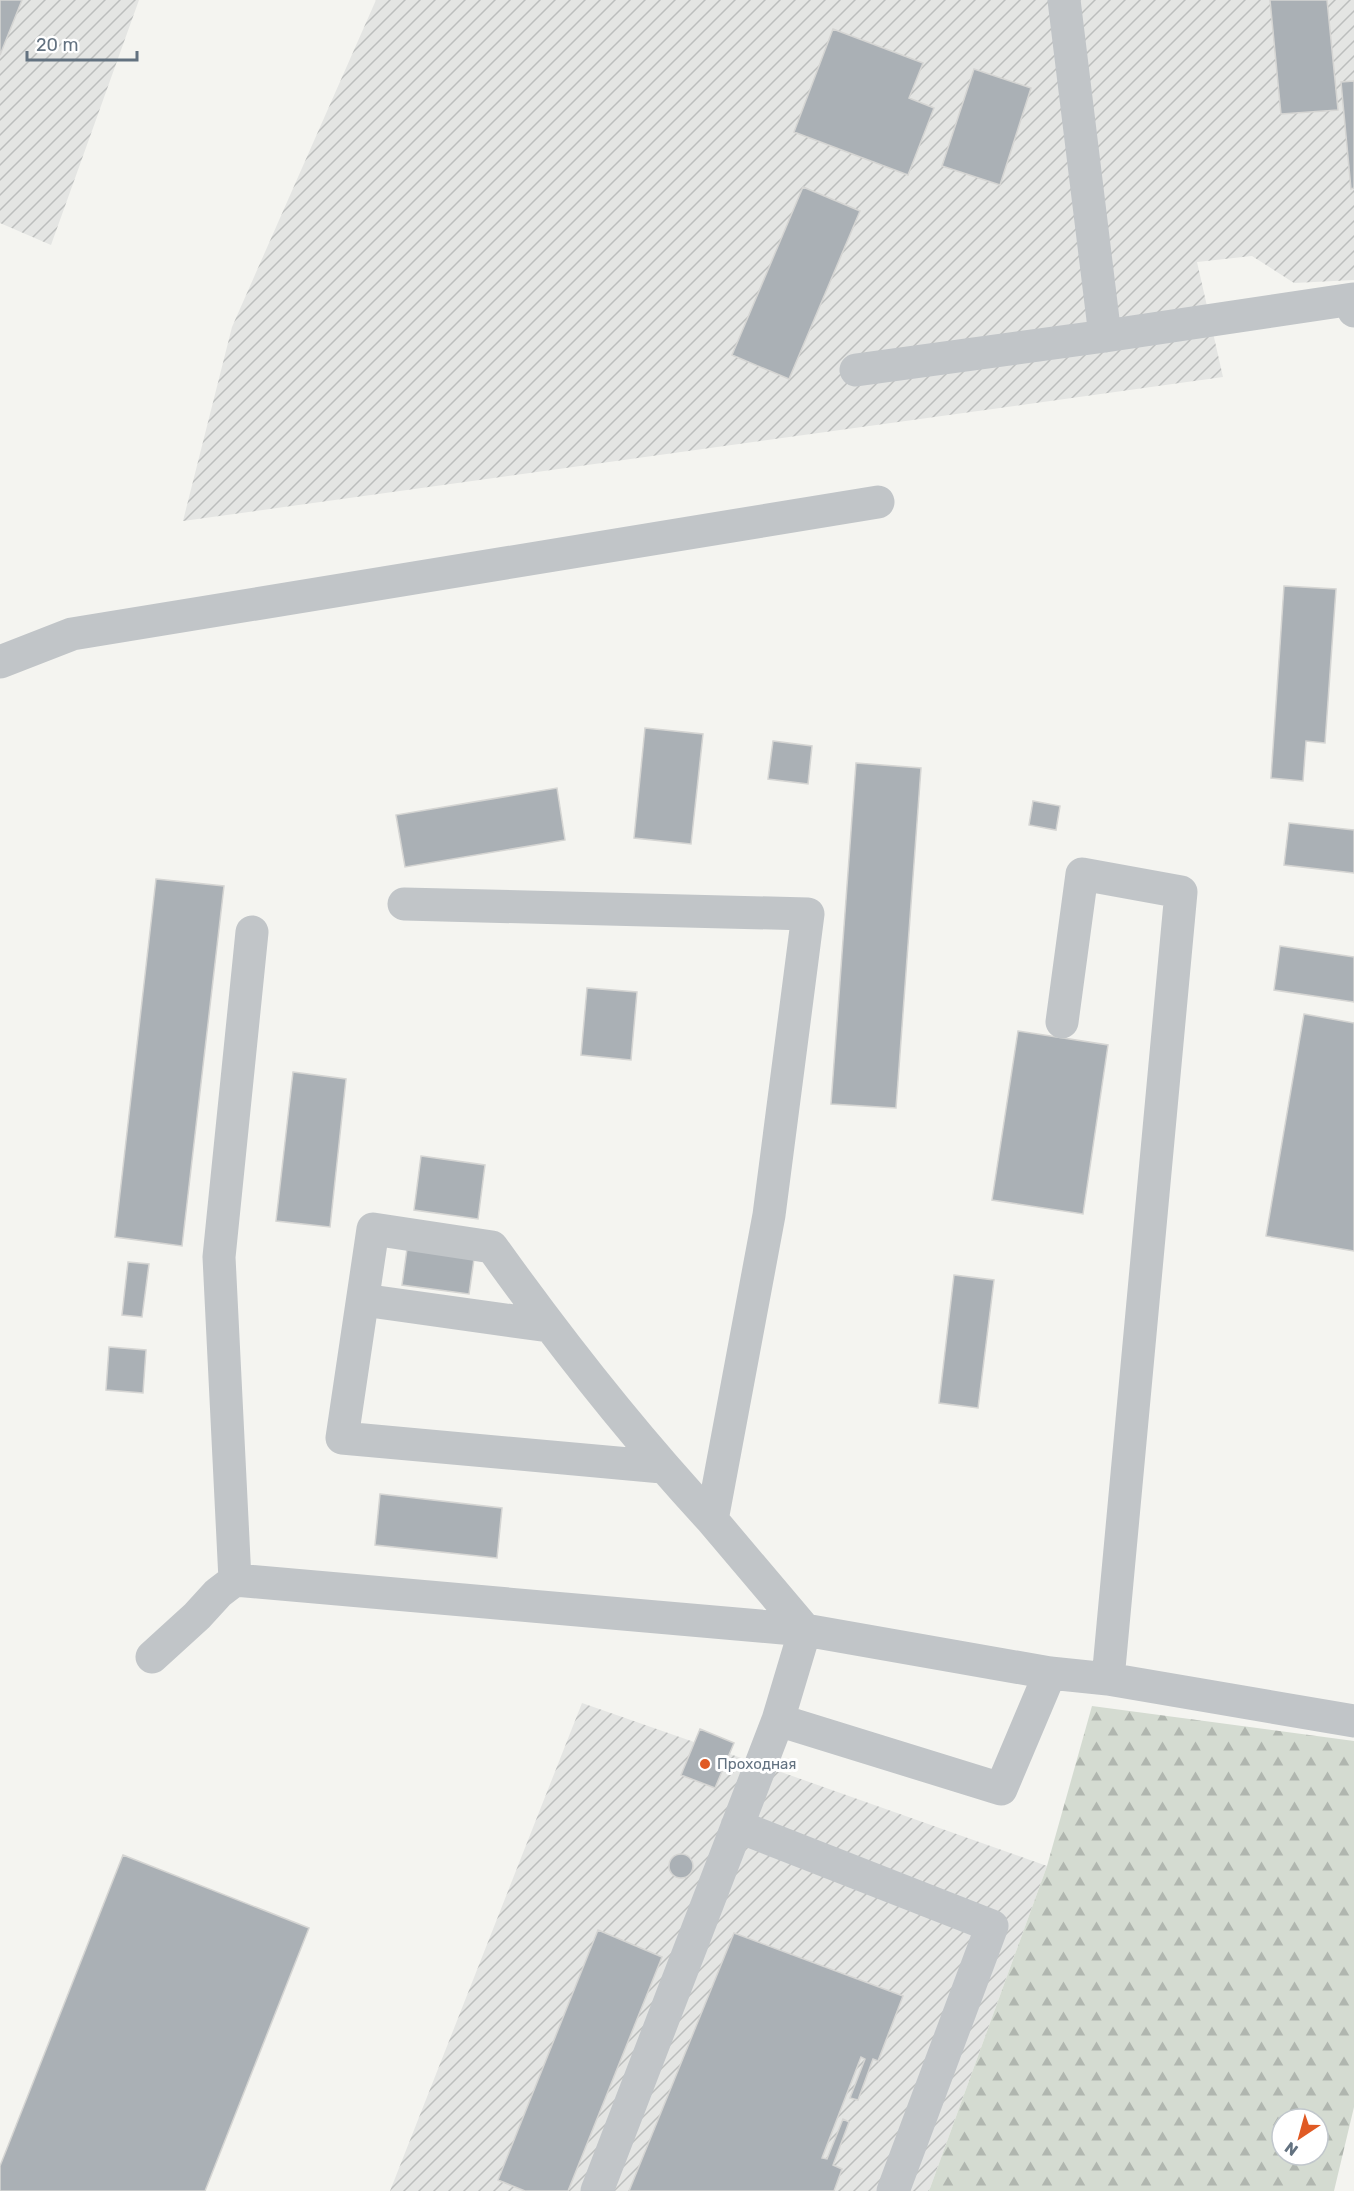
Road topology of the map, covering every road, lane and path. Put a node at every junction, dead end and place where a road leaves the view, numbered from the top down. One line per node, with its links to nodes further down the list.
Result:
1 (1064, 0): 3 (street)
2 (1354, 311): 3 (street)
3 (1105, 336): 4 (street)
4 (856, 370)
5 (878, 502): 6 (street)
6 (0, 662)
7 (404, 904): 13 (street)
8 (252, 932): 14 (street)
9 (1062, 1023): 18 (street)
10 (363, 1300): 11 (street); 11 (street); 12 (street)
11 (549, 1326): 12 (street)
12 (662, 1467): 13 (street)
13 (712, 1520): 15 (street)
14 (235, 1580): 15 (street); 16 (street)
15 (805, 1629): 17 (street); 19 (street)
16 (152, 1657)
17 (1050, 1673): 18 (street); 19 (street)
18 (1108, 1679): 20 (street)
19 (778, 1720): 21 (street)
20 (1354, 1721)
21 (737, 1826): 22 (street); 23 (street)
22 (597, 2191)
23 (893, 2191)

